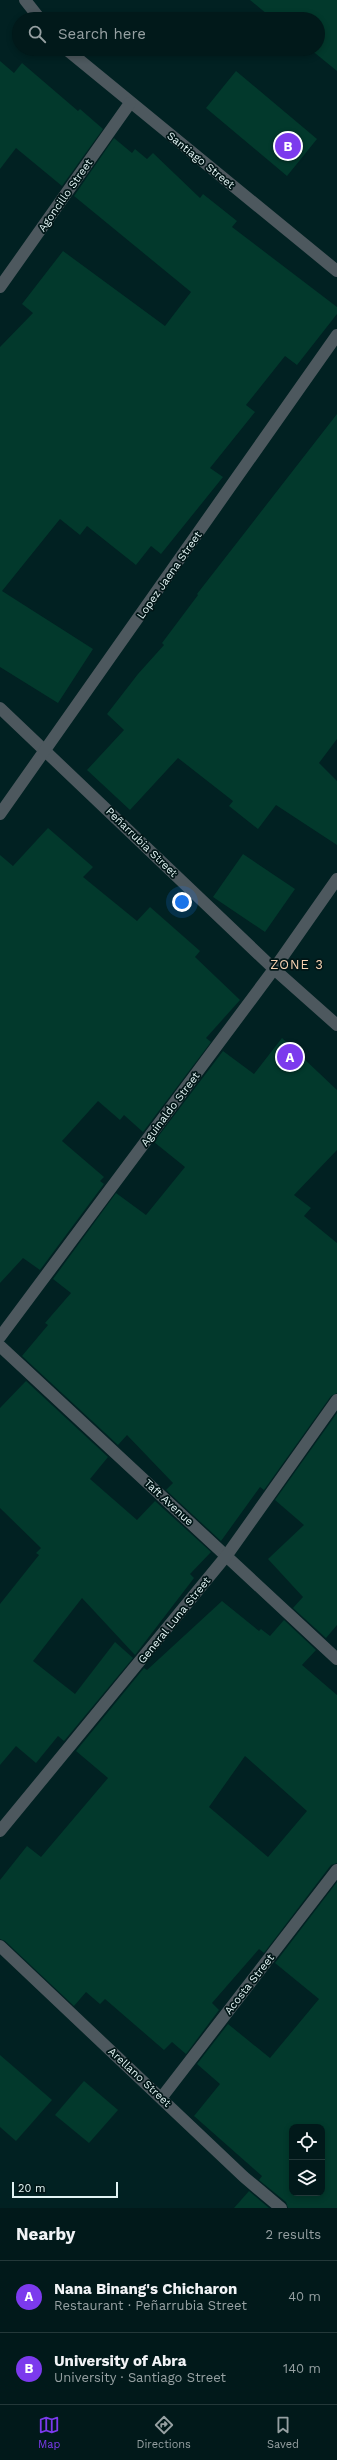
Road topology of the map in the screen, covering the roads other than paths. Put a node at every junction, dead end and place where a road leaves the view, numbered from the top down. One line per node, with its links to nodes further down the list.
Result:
1 (25, 0): 2 (street)
2 (34, 12)
3 (74, 56): 4 (street, Santiago Street)
4 (130, 103): 5 (street, Santiago Street); 6 (street, Agoncillo Street)
5 (337, 270)
6 (0, 287)
7 (337, 335): 9 (street, Lopez Jaena Street)
8 (0, 708): 9 (street, Peñarrubia Street)
9 (46, 751): 10 (street, Lopez Jaena Street); 12 (street, Peñarrubia Street)
10 (0, 814)
11 (337, 879): 12 (street, Aguinaldo Street)
12 (274, 969): 13 (street, Peñarrubia Street); 14 (street, Aguinaldo Street)
13 (337, 1025)
14 (0, 1337)
15 (0, 1346): 17 (street, Taft Avenue)
16 (337, 1400): 17 (street, General Luna Street)
17 (227, 1555): 18 (street, Taft Avenue); 19 (street, General Luna Street)
18 (337, 1659)
19 (0, 1831)
20 (337, 1870): 22 (street, Acosta Street)
21 (0, 1946): 22 (street, Arellano Street)
22 (162, 2097): 23 (street, Arellano Street)
23 (281, 2208)

